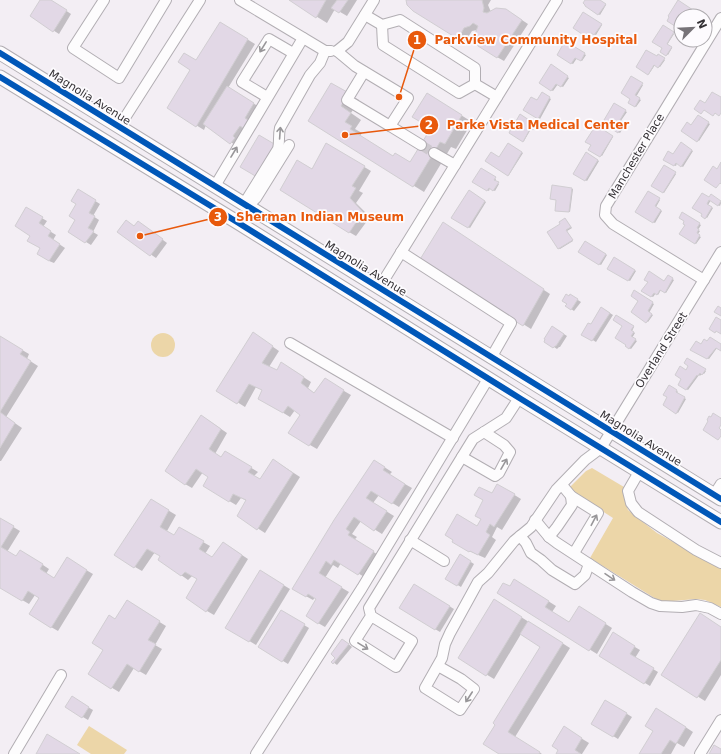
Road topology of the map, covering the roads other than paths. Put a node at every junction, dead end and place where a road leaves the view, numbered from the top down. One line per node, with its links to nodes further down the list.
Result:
1 (104, 0): 2 (street)
2 (166, 0)
3 (200, 0): 21 (street)
4 (240, 0): 10 (street)
5 (374, 0): 7 (street)
6 (557, 0): 18 (street)
7 (365, 15): 9 (street); 12 (street)
8 (721, 18): 31 (street, Manchester Place)
9 (382, 25): 17 (street); 17 (street)
10 (303, 38): 11 (street); 14 (street)
11 (325, 51): 12 (street); 27 (street, one-way to 11)
12 (337, 51): 15 (street)
13 (0, 53): 21 (main road, Magnolia Avenue)
14 (293, 53): 19 (street); 19 (street, one-way to 19)
15 (364, 72): 20 (street); 20 (street)
16 (0, 76): 28 (main road)
17 (475, 84): 18 (street)
18 (497, 97): 25 (street)
19 (267, 98): 26 (street, one-way to 19)
20 (390, 126): 23 (street)
21 (119, 127): 26 (main road, Magnolia Avenue)
22 (289, 145): 27 (street)
23 (421, 145)
24 (434, 153): 25 (street)
25 (455, 165): 29 (street)
26 (214, 186): 27 (main road, Magnolia Avenue)
27 (246, 205): 28 (main road); 32 (main road, Magnolia Avenue)
28 (237, 222): 35 (main road)
29 (400, 252): 32 (street); 34 (street)
30 (721, 252): 31 (street, Overland Street)
31 (704, 280): 37 (street, Overland Street)
32 (379, 288): 34 (main road, Magnolia Avenue)
33 (290, 343): 39 (street)
34 (491, 358): 37 (main road, Magnolia Avenue)
35 (488, 379): 36 (main road); 39 (street)
36 (519, 398): 38 (street); 40 (main road)
37 (610, 431): 40 (street, Overland Street); 44 (main road, Magnolia Avenue)
38 (484, 432): 41 (street); 41 (street, one-way to 38)
39 (453, 438): 61 (street)
40 (601, 448): 42 (main road); 43 (street)
41 (462, 457): 50 (street)
42 (639, 472): 47 (main road); 53 (street)
43 (562, 484): 45 (street); 46 (street)
44 (719, 493)
45 (571, 496): 49 (street); 51 (street, one-way to 45)
46 (535, 520): 48 (street); 49 (street)
47 (721, 522)
48 (520, 536): 54 (street); 57 (street)
49 (549, 537): 51 (street)
50 (410, 540): 52 (street); 56 (street)
51 (574, 554): 54 (street)
52 (444, 561)
53 (721, 563)
54 (589, 564): 55 (street, one-way to 55)
55 (721, 614)
56 (371, 616): 56 (street, one-way to 56)
57 (438, 666): 57 (street, one-way to 57)
58 (61, 675): 60 (street)
59 (721, 720): 62 (street)
60 (14, 754)
61 (256, 754)
62 (700, 754)

